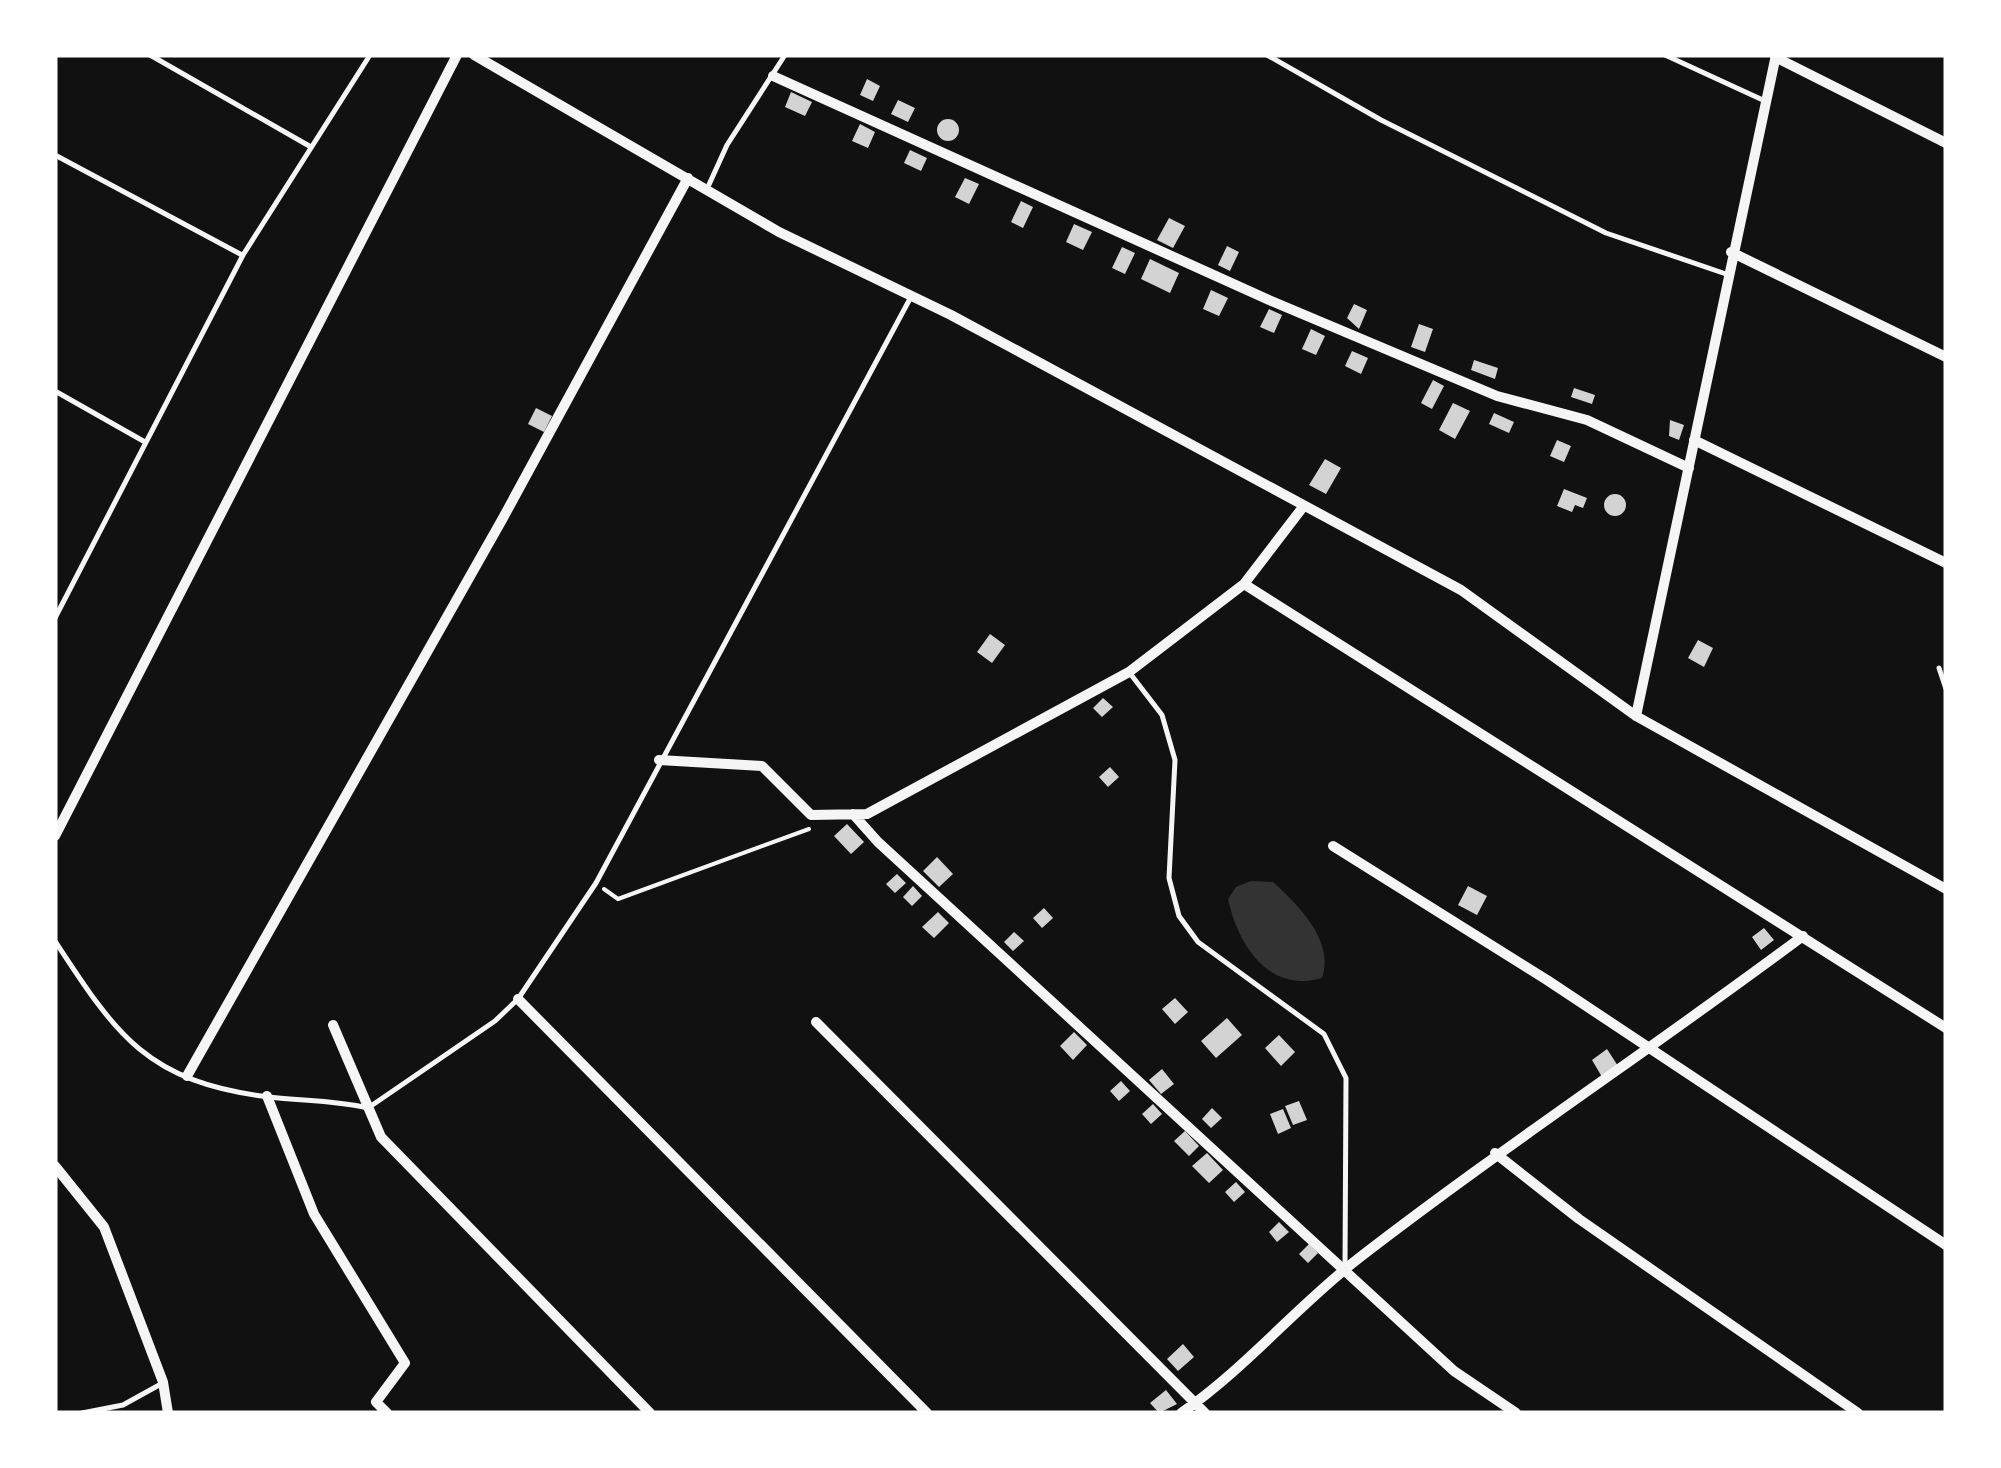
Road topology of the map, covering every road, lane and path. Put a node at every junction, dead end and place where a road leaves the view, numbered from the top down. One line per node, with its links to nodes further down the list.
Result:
1 (150, 55): 12 (lane)
2 (370, 55): 12 (lane)
3 (457, 55): 36 (street)
4 (474, 55): 14 (street)
5 (786, 55): 9 (lane)
6 (1267, 55): 18 (lane)
7 (1665, 55): 10 (lane)
8 (1775, 56): 10 (street); 11 (street)
9 (773, 76): 15 (lane); 24 (street)
10 (1765, 101): 16 (street)
11 (1946, 143)
12 (311, 147): 17 (lane)
13 (55, 154): 17 (lane)
14 (688, 178): 15 (street); 47 (street)
15 (707, 189): 19 (street)
16 (1731, 252): 18 (street); 20 (street)
17 (243, 255): 23 (lane)
18 (1726, 274): 22 (street)
19 (912, 295): 25 (street); 33 (lane)
20 (1946, 358)
21 (55, 390): 23 (lane)
22 (1694, 440): 24 (street); 26 (street)
23 (144, 442): 28 (lane)
24 (1689, 468): 32 (street)
25 (1303, 507): 27 (street); 32 (street)
26 (1946, 563)
27 (1244, 584): 30 (street); 40 (street)
28 (55, 618)
29 (1939, 668): 31 (lane)
30 (1130, 672): 35 (street); 53 (lane)
31 (1946, 690)
32 (1636, 716): 39 (street)
33 (659, 760): 34 (street); 38 (lane)
34 (827, 814): 35 (street); 38 (path)
35 (853, 814): 53 (street)
36 (55, 836)
37 (1333, 846): 46 (street)
38 (596, 883): 42 (lane)
39 (1946, 888)
40 (1803, 936): 45 (street); 46 (street)
41 (55, 940): 47 (lane)
42 (518, 999): 49 (lane); 60 (street)
43 (816, 1022): 55 (street)
44 (333, 1025): 49 (street)
45 (1946, 1028)
46 (1651, 1050): 50 (street); 52 (street)
47 (188, 1076): 48 (lane)
48 (267, 1096): 49 (lane); 58 (street)
49 (368, 1108): 59 (street)
50 (1495, 1153): 53 (street); 64 (street)
51 (55, 1166): 54 (street)
52 (1946, 1245)
53 (1345, 1269): 55 (street); 63 (street)
54 (164, 1382): 56 (lane); 57 (street)
55 (1194, 1404): 61 (street); 62 (street)
56 (82, 1413)
57 (168, 1413)
58 (387, 1413)
59 (650, 1413)
60 (927, 1413)
61 (1181, 1413)
62 (1205, 1413)
63 (1516, 1413)
64 (1858, 1413)

